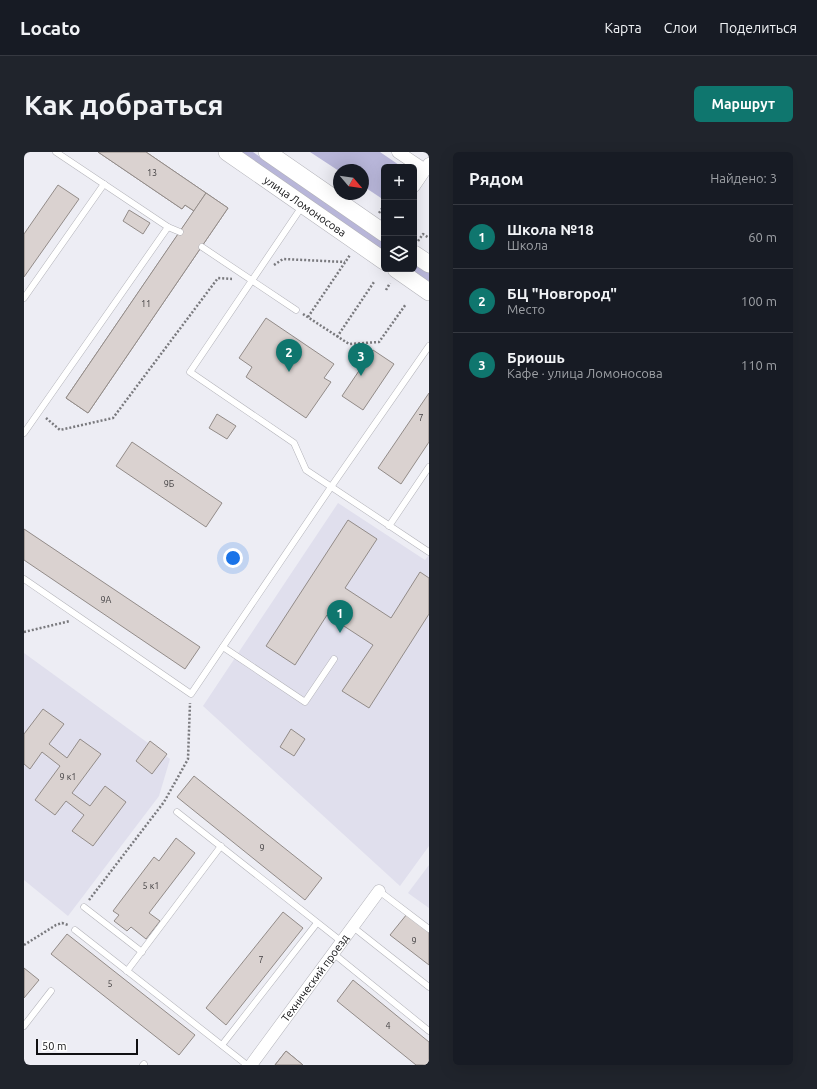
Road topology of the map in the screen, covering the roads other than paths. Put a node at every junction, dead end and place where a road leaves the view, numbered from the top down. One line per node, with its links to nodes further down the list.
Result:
1 (56, 152): 7 (lane)
2 (227, 152): 8 (main road, улица Ломоносова)
3 (267, 152): 10 (main road, улица Ломоносова)
4 (398, 152): 5 (street)
5 (428, 169): 6 (street)
6 (417, 182)
7 (104, 184): 9 (lane); 19 (lane)
8 (303, 205): 14 (main road, улица Ломоносова); 17 (lane)
9 (168, 227): 11 (lane); 22 (lane)
10 (381, 230)
11 (180, 232)
12 (202, 247): 17 (lane)
13 (417, 256): 15 (main road)
14 (381, 259)
15 (429, 264)
16 (400, 272): 18 (main road)
17 (252, 280): 20 (lane); 24 (lane)
18 (429, 292)
19 (24, 298)
20 (296, 310)
21 (429, 346): 24 (lane)
22 (24, 433)
23 (429, 467): 25 (lane)
24 (331, 487): 25 (lane); 28 (lane)
25 (389, 526): 26 (lane)
26 (429, 552)
27 (24, 579): 28 (lane)
28 (223, 647): 29 (lane)
29 (334, 659)
30 (177, 812): 31 (lane)
31 (220, 846): 34 (lane); 39 (lane)
32 (379, 891): 35 (street, Технический проезд); 36 (lane)
33 (84, 907): 39 (lane)
34 (317, 922): 38 (lane); 46 (lane)
35 (353, 927): 38 (street, Технический проезд); 42 (lane)
36 (429, 929)
37 (75, 930): 41 (lane)
38 (342, 942): 40 (street, Технический проезд)
39 (142, 952): 41 (lane)
40 (334, 954): 45 (lane); 48 (street, Технический проезд)
41 (127, 971): 46 (lane)
42 (429, 987)
43 (51, 991): 44 (lane)
44 (24, 1026)
45 (429, 1031)
46 (222, 1045): 47 (lane)
47 (247, 1065)
48 (251, 1065)

